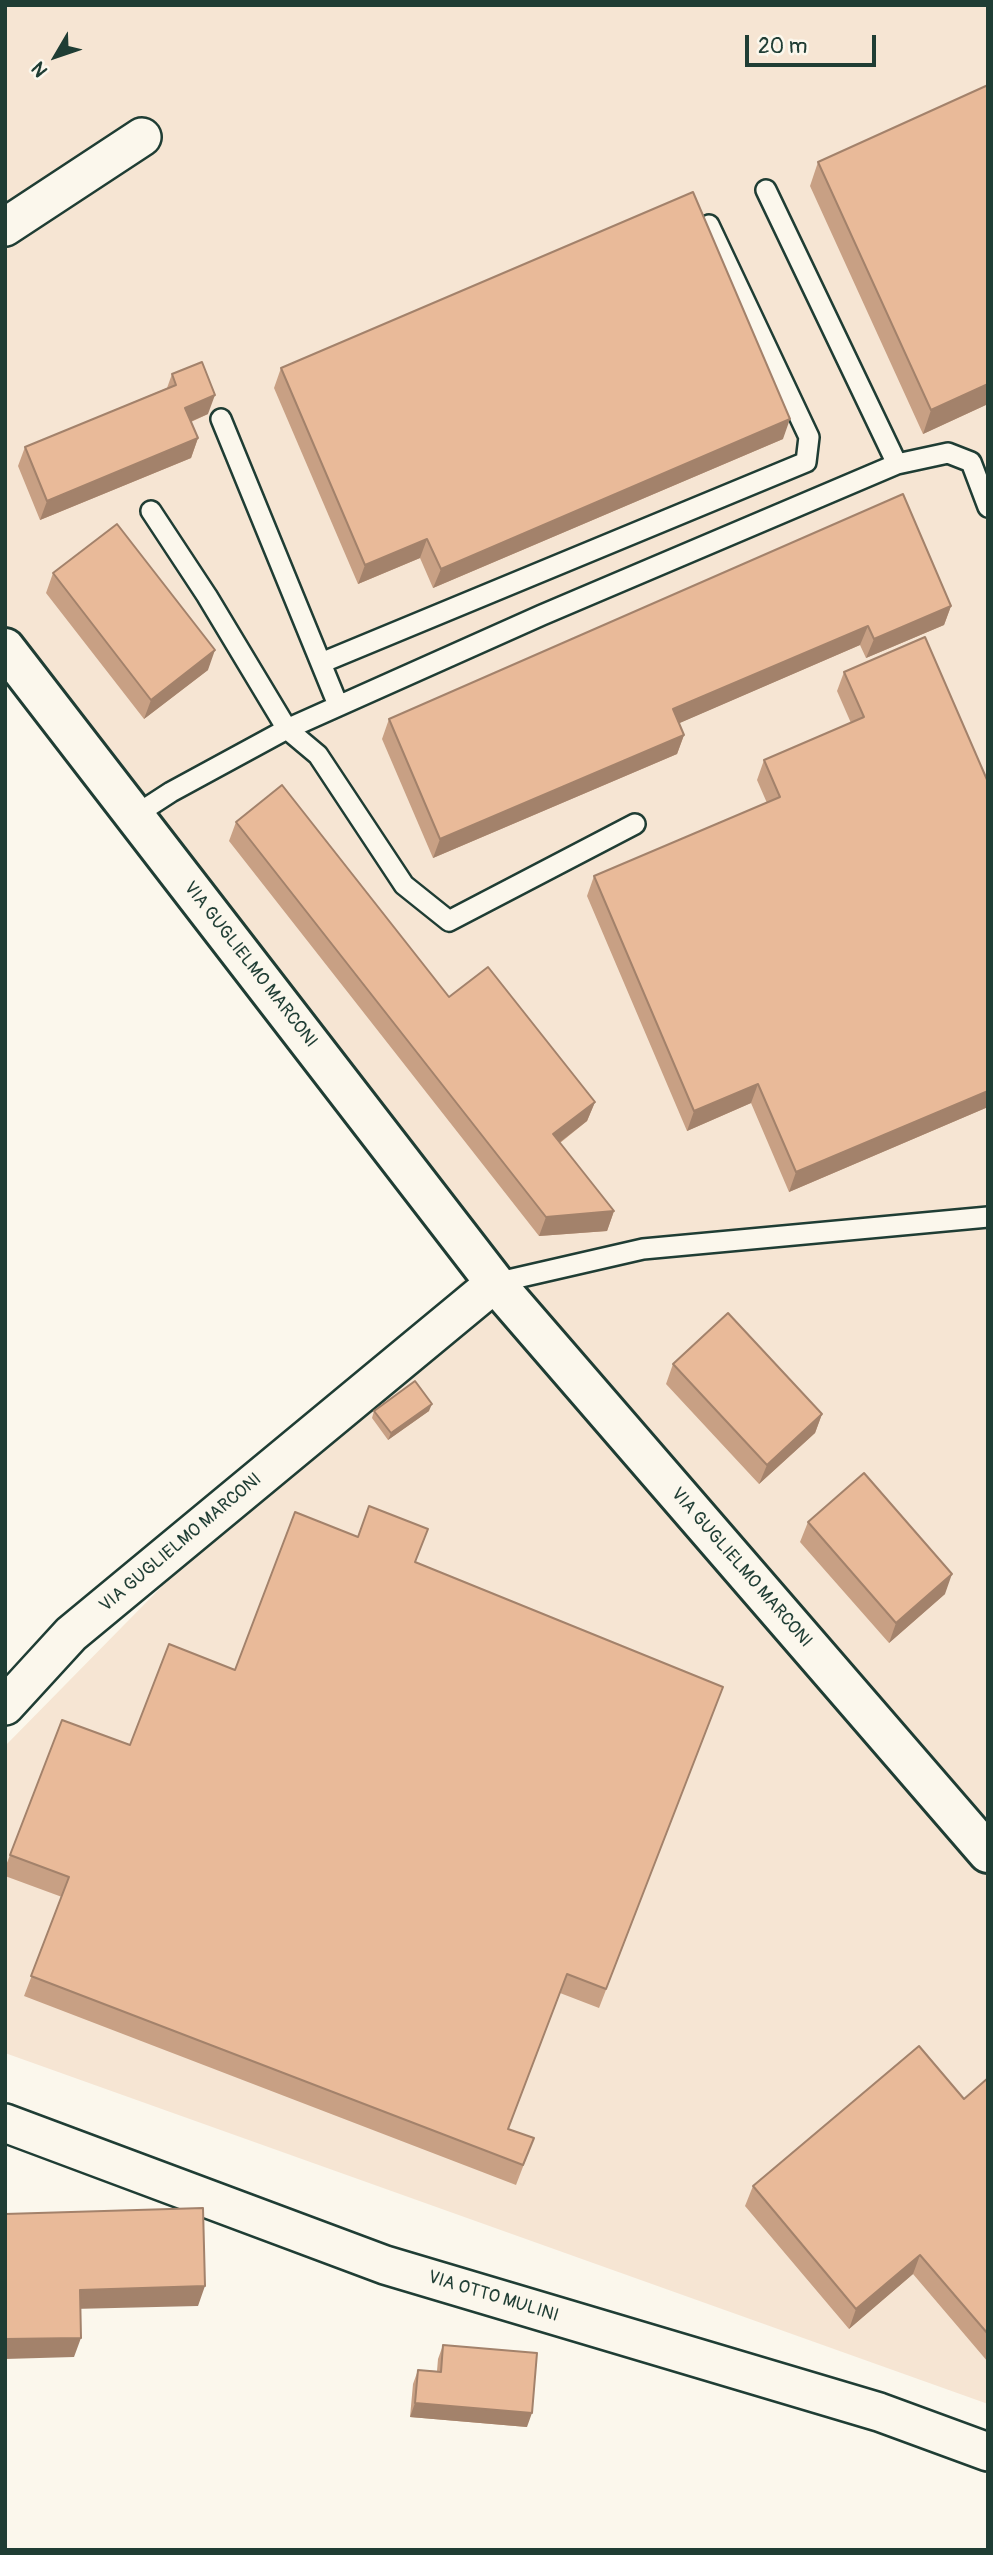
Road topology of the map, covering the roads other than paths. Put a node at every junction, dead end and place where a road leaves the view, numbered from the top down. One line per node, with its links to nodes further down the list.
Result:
1 (142, 137): 4 (street)
2 (766, 190): 6 (lane)
3 (709, 225): 10 (lane)
4 (5, 227)
5 (221, 419): 10 (lane)
6 (897, 464): 7 (lane); 11 (lane)
7 (988, 507)
8 (151, 512): 12 (lane)
9 (5, 648): 13 (street, VIA GUGLIELMO MARCONI)
10 (321, 663): 11 (lane)
11 (338, 705): 12 (lane)
12 (287, 729): 13 (lane); 14 (lane)
13 (134, 816): 16 (street, VIA GUGLIELMO MARCONI)
14 (635, 824)
15 (988, 1217): 16 (lane)
16 (495, 1283): 17 (street, VIA GUGLIELMO MARCONI); 18 (street, VIA GUGLIELMO MARCONI)
17 (5, 1706)
18 (988, 1853)
19 (5, 2123): 20 (street, VIA OTTO MULINI)
20 (988, 2452)

